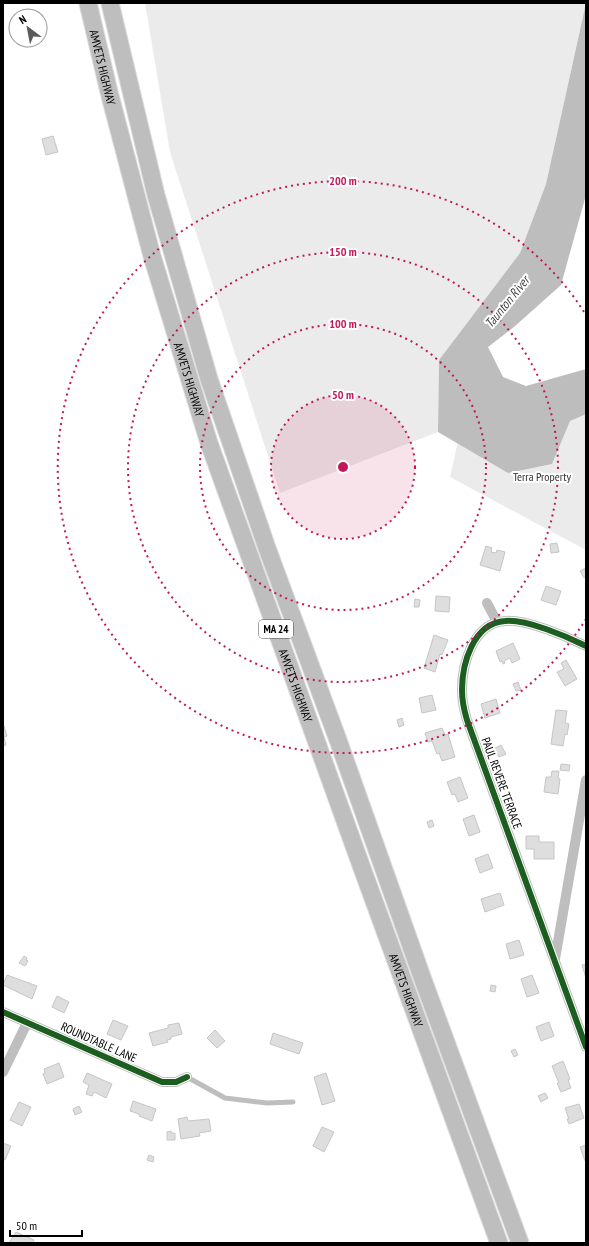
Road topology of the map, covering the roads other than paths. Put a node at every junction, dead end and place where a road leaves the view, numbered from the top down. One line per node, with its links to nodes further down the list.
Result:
1 (88, 3): 14 (highway, AMVETS HIGHWAY / MA 24)
2 (110, 3): 15 (highway, AMVETS HIGHWAY / MA 24)
3 (487, 604): 4 (street)
4 (497, 622): 5 (street); 7 (street, PAUL REVERE TERRACE)
5 (586, 646)
6 (586, 780): 7 (street, PAUL REVERE TERRACE)
7 (555, 961): 10 (street, PAUL REVERE TERRACE)
8 (3, 1012): 9 (street, ROUNDTABLE LANE)
9 (27, 1023): 11 (street); 12 (street, ROUNDTABLE LANE)
10 (586, 1047)
11 (3, 1072)
12 (187, 1077): 13 (lane)
13 (293, 1102)
14 (499, 1243)
15 (520, 1243)

